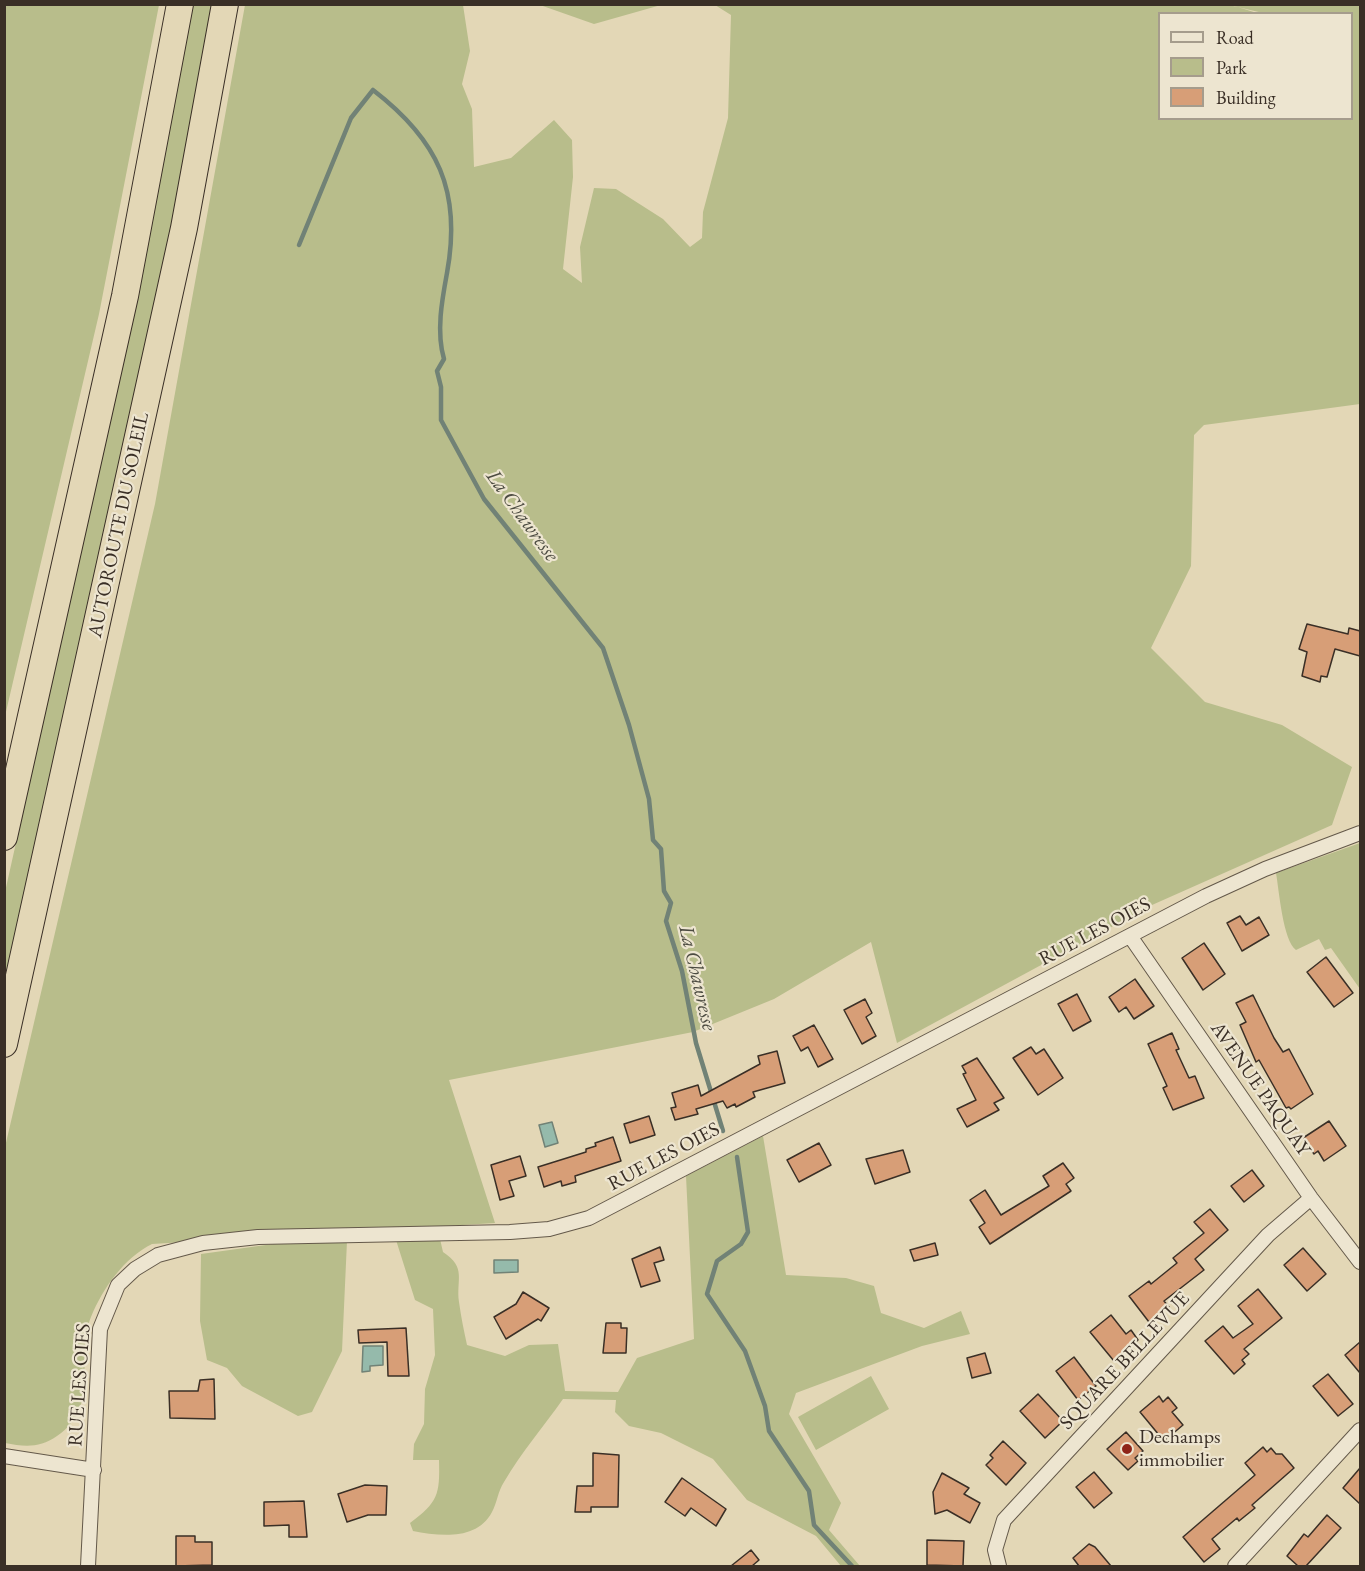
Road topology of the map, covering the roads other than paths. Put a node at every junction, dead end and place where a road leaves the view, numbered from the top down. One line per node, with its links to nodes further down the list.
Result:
1 (180, 4): 4 (highway)
2 (225, 4): 6 (highway, AUTOROUTE DU SOLEIL)
3 (1360, 833): 5 (street, RUE LES OIES)
4 (4, 837)
5 (1130, 936): 7 (street, AVENUE PAQUAY); 11 (street, RUE LES OIES)
6 (4, 1044)
7 (1311, 1198): 8 (street, AVENUE PAQUAY); 13 (street, SQUARE BELLEVUE)
8 (1360, 1260)
9 (1360, 1430): 14 (street)
10 (9, 1457): 11 (street)
11 (94, 1470): 12 (street, RUE LES OIES)
12 (88, 1566)
13 (999, 1566)
14 (1235, 1566)

